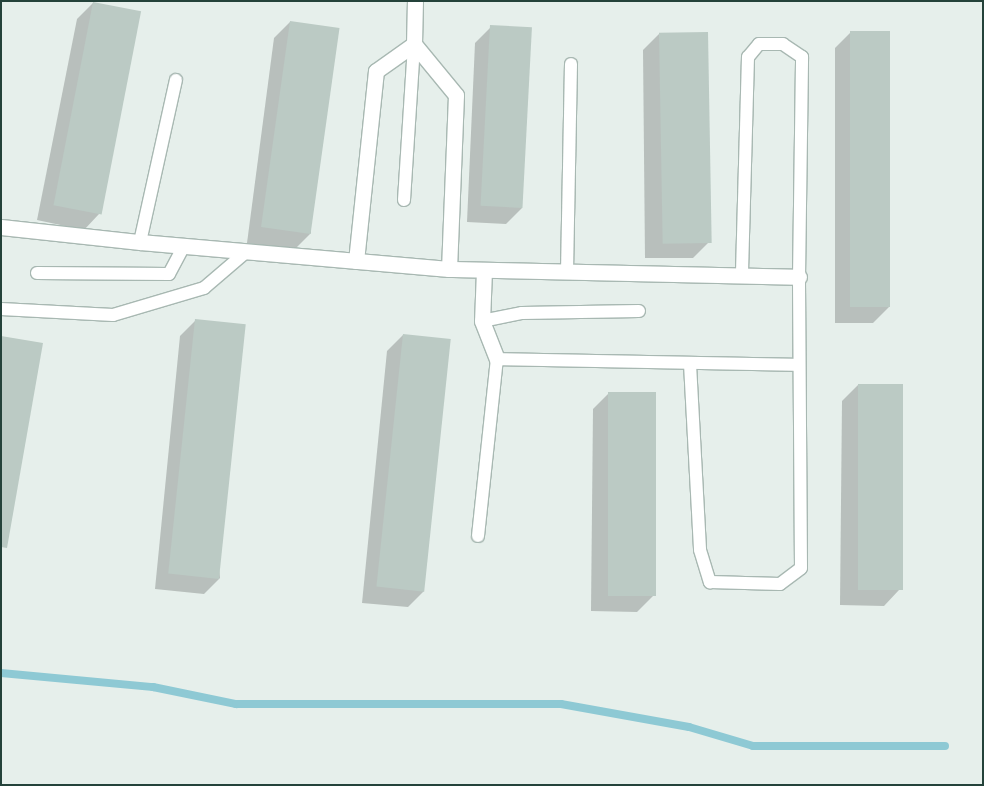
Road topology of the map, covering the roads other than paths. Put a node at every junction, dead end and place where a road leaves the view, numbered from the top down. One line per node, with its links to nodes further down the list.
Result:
1 (415, 1): 2 (street)
2 (414, 44): 5 (lane); 10 (street); 11 (street)
3 (571, 64): 13 (lane)
4 (176, 80): 7 (lane)
5 (404, 200)
6 (1, 227): 7 (street)
7 (140, 242): 8 (street)
8 (184, 246): 9 (street); 14 (lane)
9 (246, 252): 10 (street); 17 (lane)
10 (356, 261): 11 (street)
11 (449, 269): 12 (street)
12 (484, 270): 13 (street); 19 (street)
13 (567, 272): 15 (street)
14 (37, 273)
15 (742, 276): 16 (street); 16 (lane)
16 (799, 277): 22 (lane)
17 (1, 309)
18 (639, 311): 19 (lane)
19 (482, 321): 20 (street)
20 (497, 359): 21 (lane); 23 (lane)
21 (690, 364): 22 (lane); 22 (lane)
22 (799, 365)
23 (478, 536)

